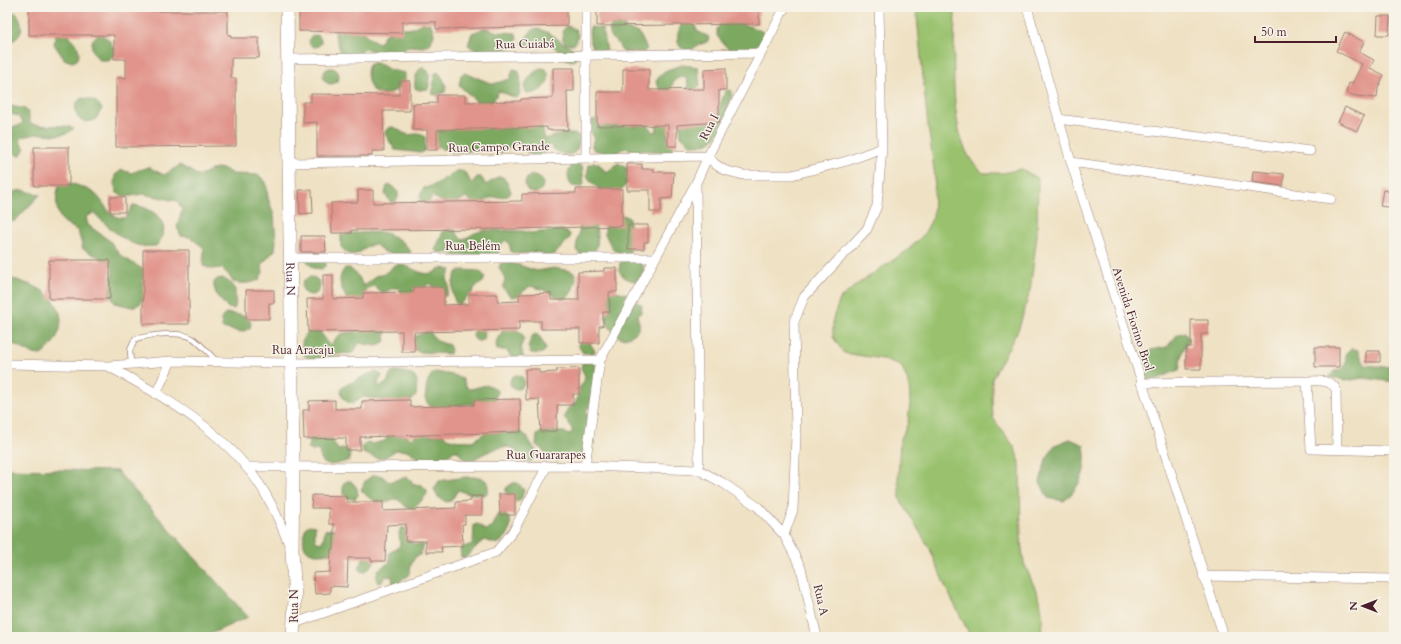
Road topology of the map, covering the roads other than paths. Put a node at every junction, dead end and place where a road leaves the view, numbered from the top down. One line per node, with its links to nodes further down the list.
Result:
1 (287, 7): 8 (street, Rua N)
2 (586, 7): 7 (street)
3 (785, 7): 6 (street, Rua I)
4 (879, 7): 10 (street)
5 (1027, 7): 9 (street, Avenida Fiorino Brol)
6 (762, 53): 7 (street, Rua Cuiabá); 12 (street, Rua I)
7 (586, 56): 8 (street, Rua Cuiabá); 13 (street)
8 (288, 59): 15 (street, Rua N)
9 (1058, 119): 11 (street); 14 (street, Avenida Fiorino Brol)
10 (882, 148): 12 (street); 37 (street)
11 (1310, 151)
12 (708, 156): 13 (street, Rua Campo Grande); 16 (street, Rua I)
13 (586, 157): 15 (street, Rua Campo Grande)
14 (1071, 162): 17 (street); 28 (street, Avenida Fiorino Brol)
15 (290, 163): 18 (street, Rua N)
16 (696, 183): 19 (street, Rua I); 36 (street)
17 (1331, 199)
18 (290, 258): 19 (street, Rua Belém); 23 (street, Rua N)
19 (655, 258): 21 (street, Rua I)
20 (171, 360): 22 (street, Rua Aracaju); 25 (street, Rua Aracaju); 29 (street)
21 (600, 360): 23 (street, Rua Aracaju); 33 (street)
22 (217, 361): 23 (street, Rua Aracaju); 25 (lane)
23 (291, 363): 35 (street, Rua N)
24 (7, 364): 26 (street, Rua Aracaju)
25 (132, 364): 26 (street, Rua Aracaju)
26 (108, 366): 29 (street, Rua N)
27 (1307, 381): 28 (street); 30 (street); 30 (street)
28 (1141, 383): 40 (street, Avenida Fiorino Brol)
29 (156, 394): 34 (street, Rua N)
30 (1337, 449): 31 (street)
31 (1394, 451)
32 (547, 466): 33 (street, Rua Guararapes); 35 (street, Rua Guararapes); 42 (street)
33 (585, 466): 36 (street, Rua Guararapes)
34 (246, 467): 35 (street, Rua Guararapes); 38 (street, Rua N)
35 (293, 468): 38 (street, Rua N)
36 (699, 470): 37 (street, Rua Guararapes)
37 (784, 535): 39 (street, Rua Guararapes)
38 (292, 550): 42 (street, Rua N)
39 (801, 568): 44 (street, Rua A)
40 (1203, 576): 41 (street); 45 (street, Avenida Fiorino Brol)
41 (1394, 579)
42 (295, 623): 43 (street, Rua N)
43 (293, 637)
44 (817, 637)
45 (1224, 637)

